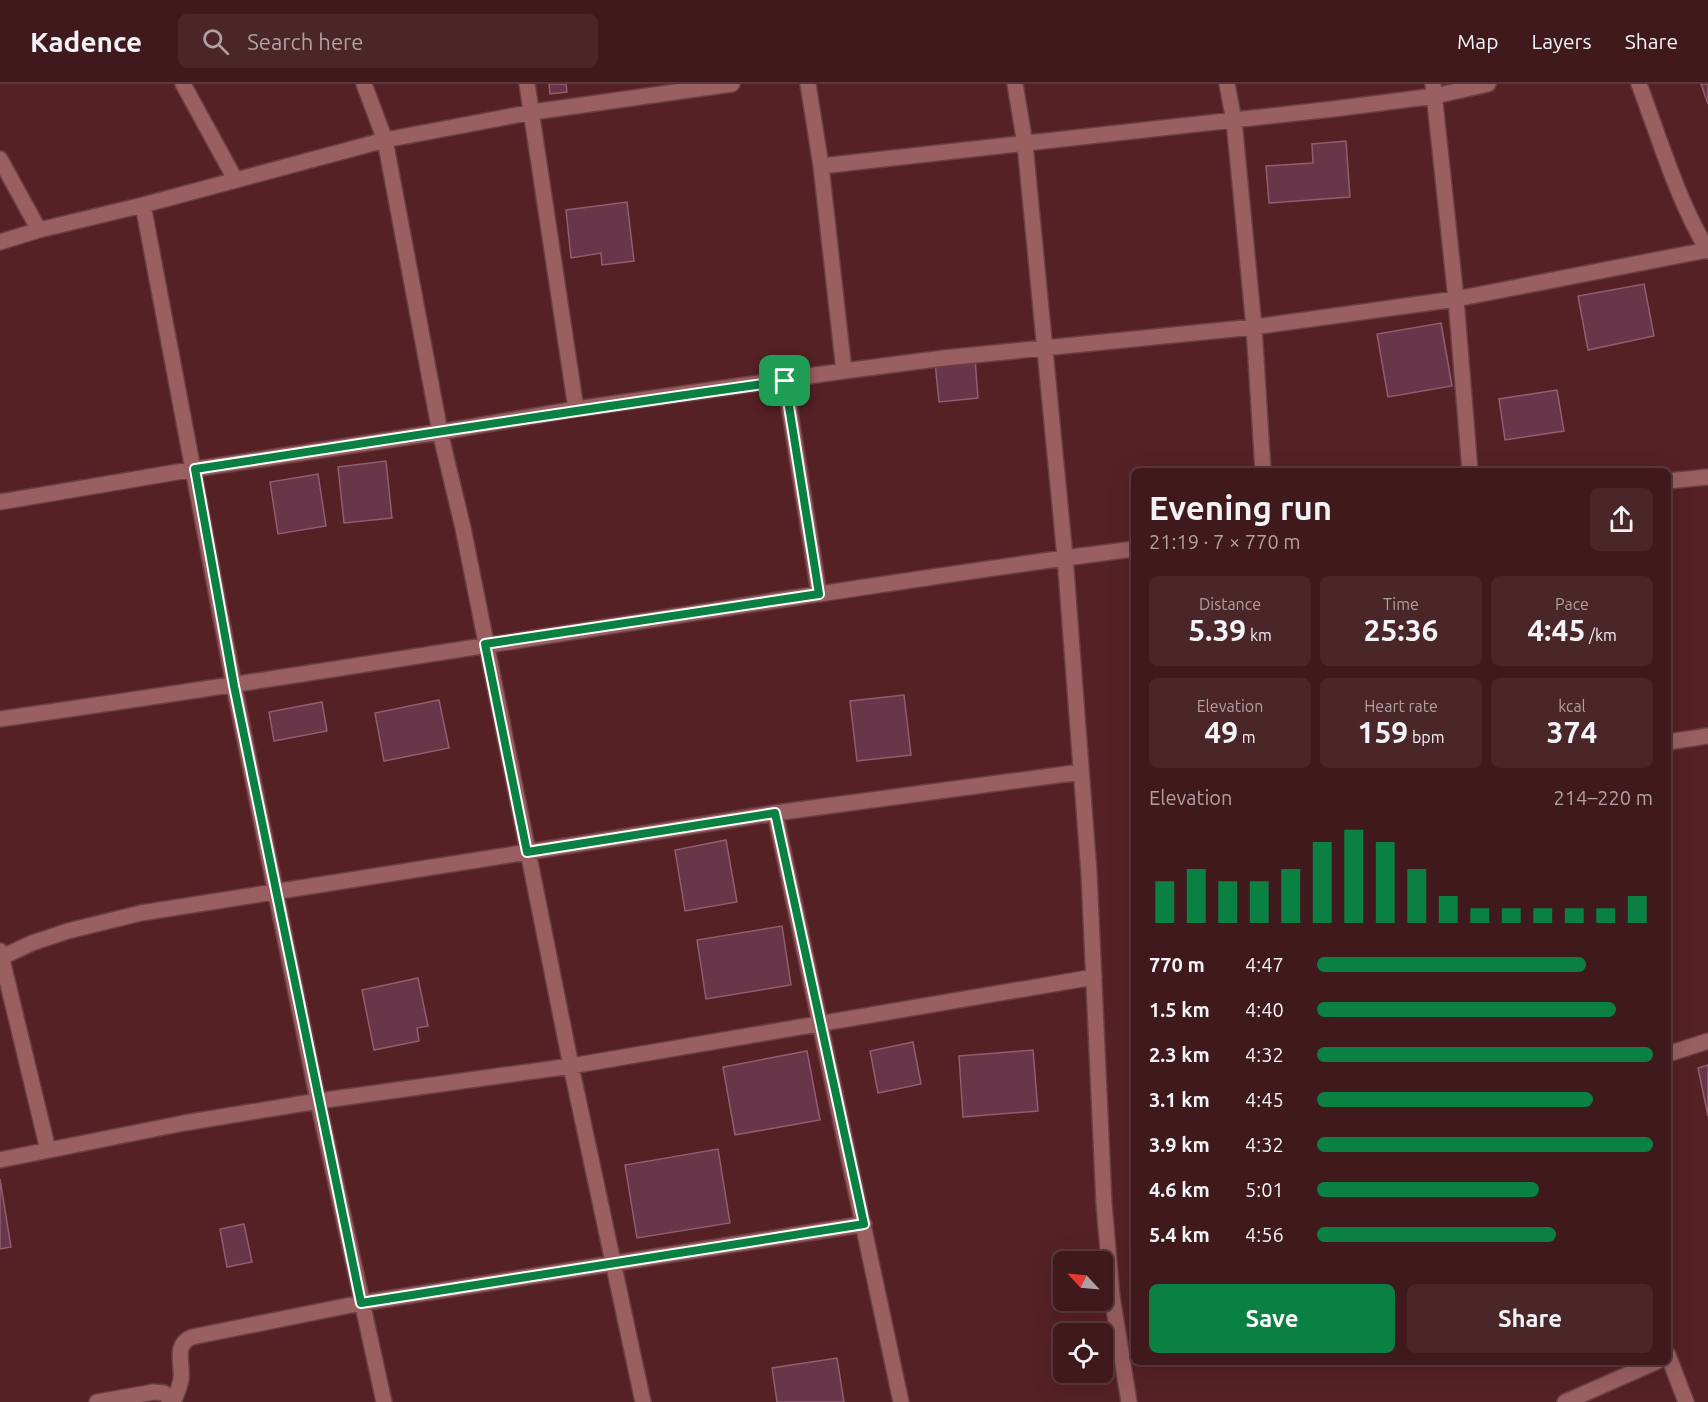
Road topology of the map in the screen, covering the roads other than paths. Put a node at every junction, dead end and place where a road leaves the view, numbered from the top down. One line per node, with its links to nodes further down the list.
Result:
1 (183, 84): 17 (street)
2 (364, 84): 13 (street)
3 (527, 84): 11 (street)
4 (732, 84): 11 (street)
5 (808, 84): 16 (street)
6 (1015, 84): 14 (street)
7 (1227, 84): 12 (street)
8 (1488, 84): 10 (street)
9 (1639, 84): 21 (street)
10 (1434, 90): 12 (street); 22 (street)
11 (533, 112): 13 (street); 27 (street)
12 (1234, 121): 14 (street); 23 (street)
13 (384, 140): 17 (street); 28 (street)
14 (1025, 144): 16 (street); 24 (street)
15 (0, 159): 19 (street)
16 (821, 166): 25 (street)
17 (235, 179): 18 (street)
18 (143, 204): 19 (street); 31 (street)
19 (39, 230): 20 (street)
20 (0, 242)
21 (1708, 250): 22 (street)
22 (1456, 299): 23 (street); 30 (street)
23 (1254, 327): 24 (street); 29 (street)
24 (1046, 348): 25 (street); 36 (street)
25 (844, 371): 26 (street)
26 (785, 381): 27 (street); 37 (street)
27 (576, 409): 28 (street)
28 (440, 432): 31 (street); 38 (street)
29 (1263, 468)
30 (1470, 468)
31 (195, 469): 34 (street); 39 (street)
32 (1708, 477): 33 (street)
33 (1671, 482)
34 (0, 502)
35 (1131, 549): 36 (street)
36 (1065, 557): 37 (street); 43 (street)
37 (819, 594): 38 (street)
38 (485, 644): 39 (street); 45 (street)
39 (234, 686): 40 (street); 46 (street)
40 (0, 719)
41 (1708, 736): 42 (street)
42 (1671, 742)
43 (1081, 772): 44 (street); 48 (street)
44 (775, 813): 45 (street); 49 (street)
45 (527, 852): 46 (street); 52 (street)
46 (277, 892): 47 (street); 53 (street)
47 (0, 955): 54 (street)
48 (1094, 977): 49 (street); 59 (street)
49 (821, 1023): 52 (street); 56 (street)
50 (1708, 1041): 51 (street)
51 (1671, 1053)
52 (571, 1066): 53 (street); 57 (street)
53 (318, 1101): 54 (street); 58 (street)
54 (48, 1150): 55 (street)
55 (0, 1160)
56 (864, 1224): 57 (street); 65 (street)
57 (612, 1264): 58 (street); 64 (street)
58 (361, 1303): 62 (street); 63 (street)
59 (1128, 1349): 66 (street)
60 (1671, 1364): 68 (street)
61 (1649, 1365): 67 (street)
62 (97, 1402)
63 (384, 1402)
64 (643, 1402)
65 (901, 1402)
66 (1129, 1402)
67 (1564, 1402)
68 (1686, 1402)

